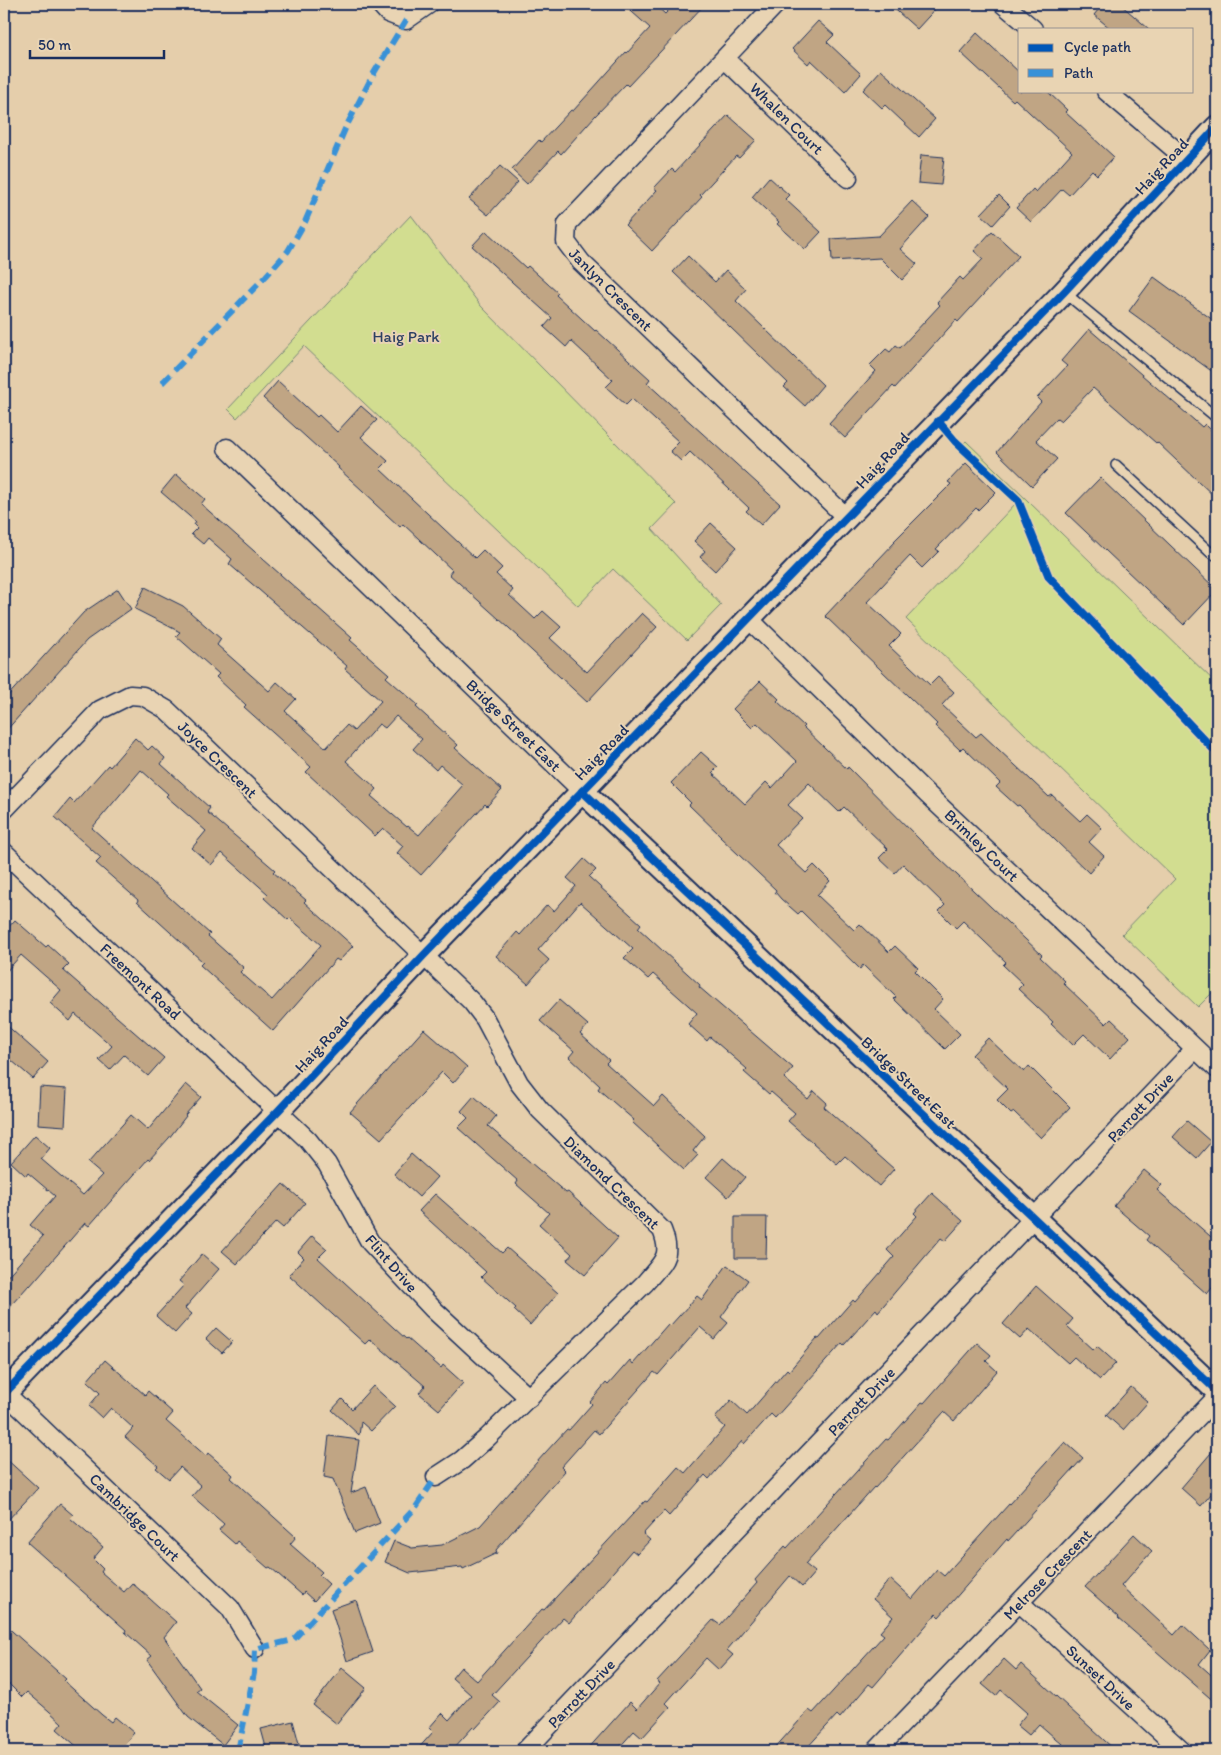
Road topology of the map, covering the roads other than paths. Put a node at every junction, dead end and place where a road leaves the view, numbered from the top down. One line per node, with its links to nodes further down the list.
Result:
1 (380, 4): 2 (street)
2 (429, 4)
3 (776, 4): 6 (street, Janlyn Crescent)
4 (1003, 4): 5 (street)
5 (1032, 28)
6 (725, 59): 10 (street, Whalen Court); 15 (street, Janlyn Crescent)
7 (1107, 92): 9 (street)
8 (1217, 127): 9 (street, Haig Road)
9 (1186, 159): 11 (street, Haig Road)
10 (848, 178)
11 (1064, 292): 12 (lane); 15 (street, Haig Road)
12 (1217, 418)
13 (227, 448): 18 (street, Bridge Street East)
14 (1116, 465): 16 (lane)
15 (847, 518): 17 (street, Haig Road)
16 (1217, 556)
17 (749, 618): 18 (street, Haig Road); 22 (street, Brimley Court)
18 (582, 791): 21 (street, Haig Road); 25 (street, Bridge Street East)
19 (4, 810): 21 (street, Joyce Crescent)
20 (4, 852): 24 (street, Freemont Road)
21 (424, 955): 24 (street, Haig Road); 29 (street, Diamond Crescent)
22 (1195, 1049): 23 (street, Brimley Court); 25 (street, Parrott Drive)
23 (1217, 1069)
24 (278, 1111): 27 (street, Haig Road); 29 (street, Flint Drive)
25 (1034, 1220): 26 (street, Bridge Street East); 33 (street, Parrott Drive)
26 (1217, 1391)
27 (4, 1394): 32 (street, Cambridge Court)
28 (1217, 1397): 31 (street, Melrose Crescent)
29 (529, 1398): 30 (street, Diamond Crescent)
30 (436, 1477)
31 (1020, 1603): 34 (street, Melrose Crescent); 35 (street, Sunset Drive)
32 (255, 1649)
33 (525, 1751)
34 (876, 1751)
35 (1182, 1751)

